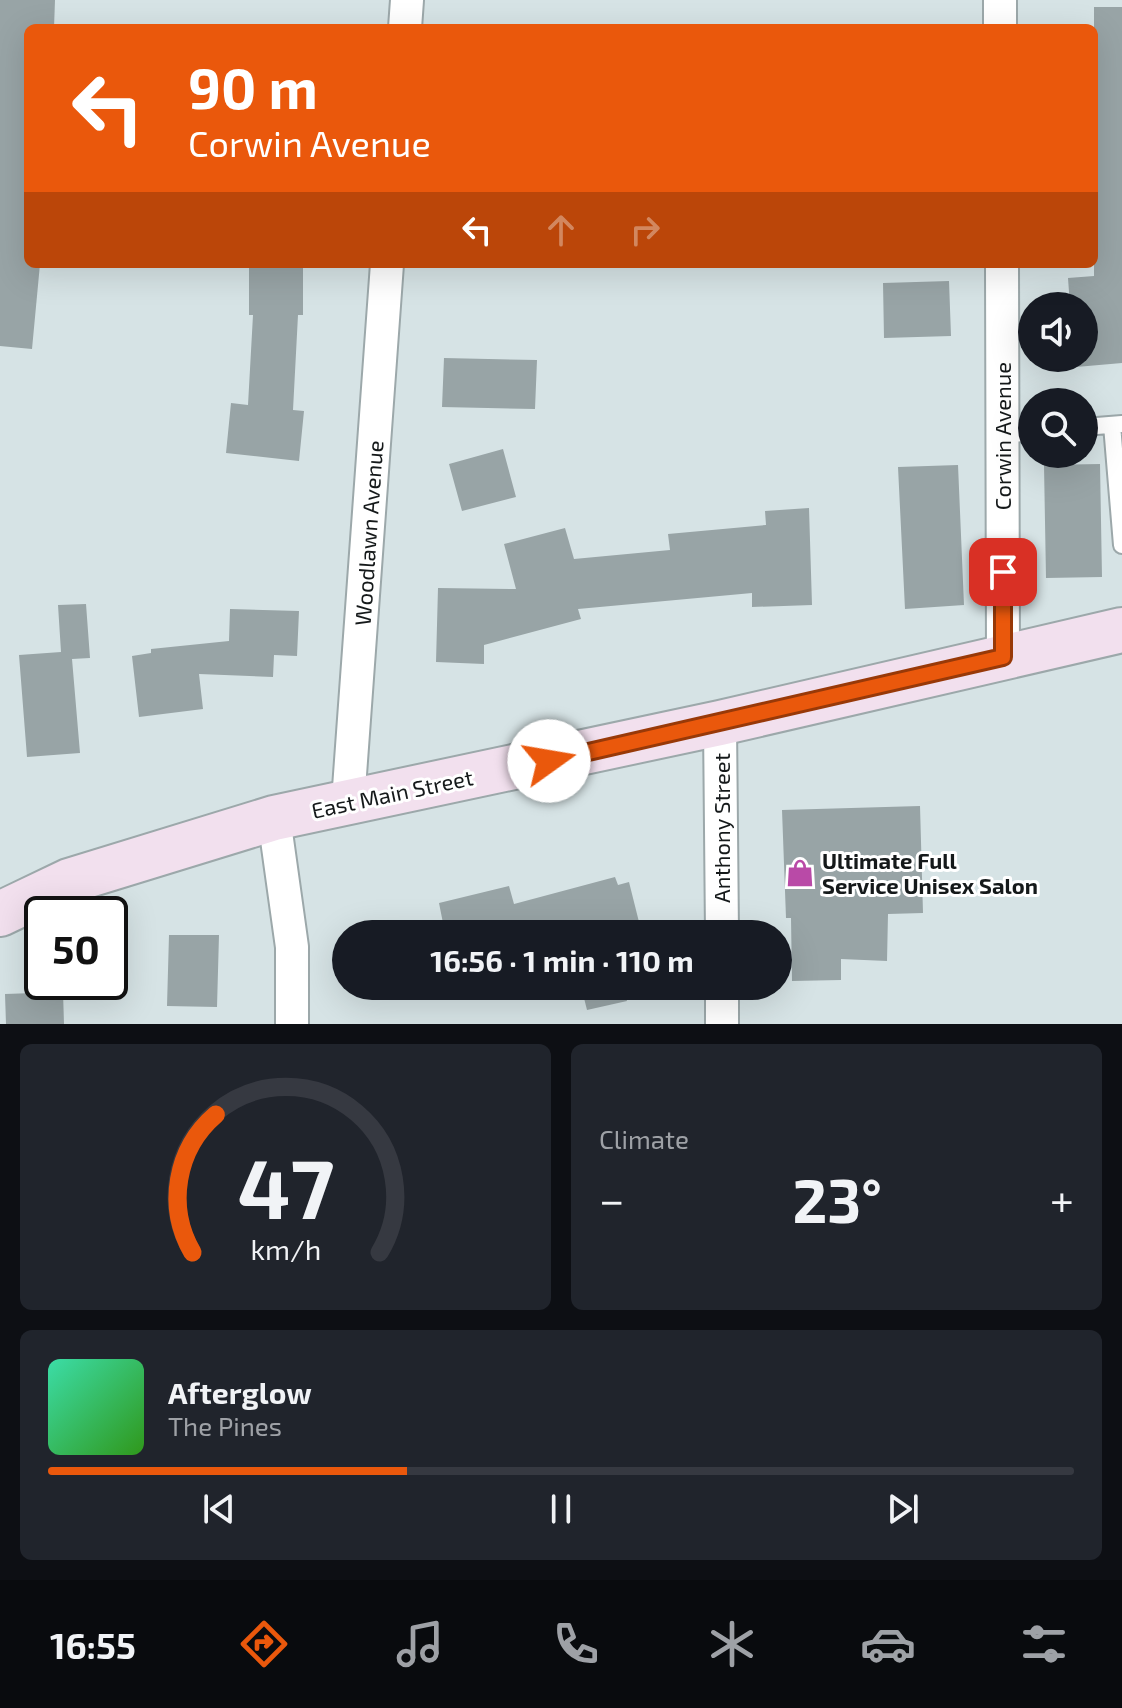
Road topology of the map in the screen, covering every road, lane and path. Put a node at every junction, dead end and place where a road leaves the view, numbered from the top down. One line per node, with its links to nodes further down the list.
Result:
1 (407, 0): 3 (street)
2 (1000, 0): 4 (street)
3 (405, 24)
4 (1000, 24)
5 (387, 268): 13 (street, Woodlawn Avenue)
6 (1002, 268): 8 (street, Corwin Avenue)
7 (1117, 424): 9 (lane)
8 (1017, 434): 11 (street, Corwin Avenue)
9 (1122, 545)
10 (1122, 630): 11 (main road, East Main Street)
11 (1003, 657): 12 (main road, East Main Street)
12 (720, 723): 13 (main road, East Main Street); 16 (street, Anthony Street)
13 (348, 802): 14 (main road, East Main Street)
14 (274, 818): 15 (main road, East Main Street); 18 (street)
15 (0, 914)
16 (722, 920)
17 (722, 1000): 19 (street)
18 (292, 1024)
19 (722, 1024)

